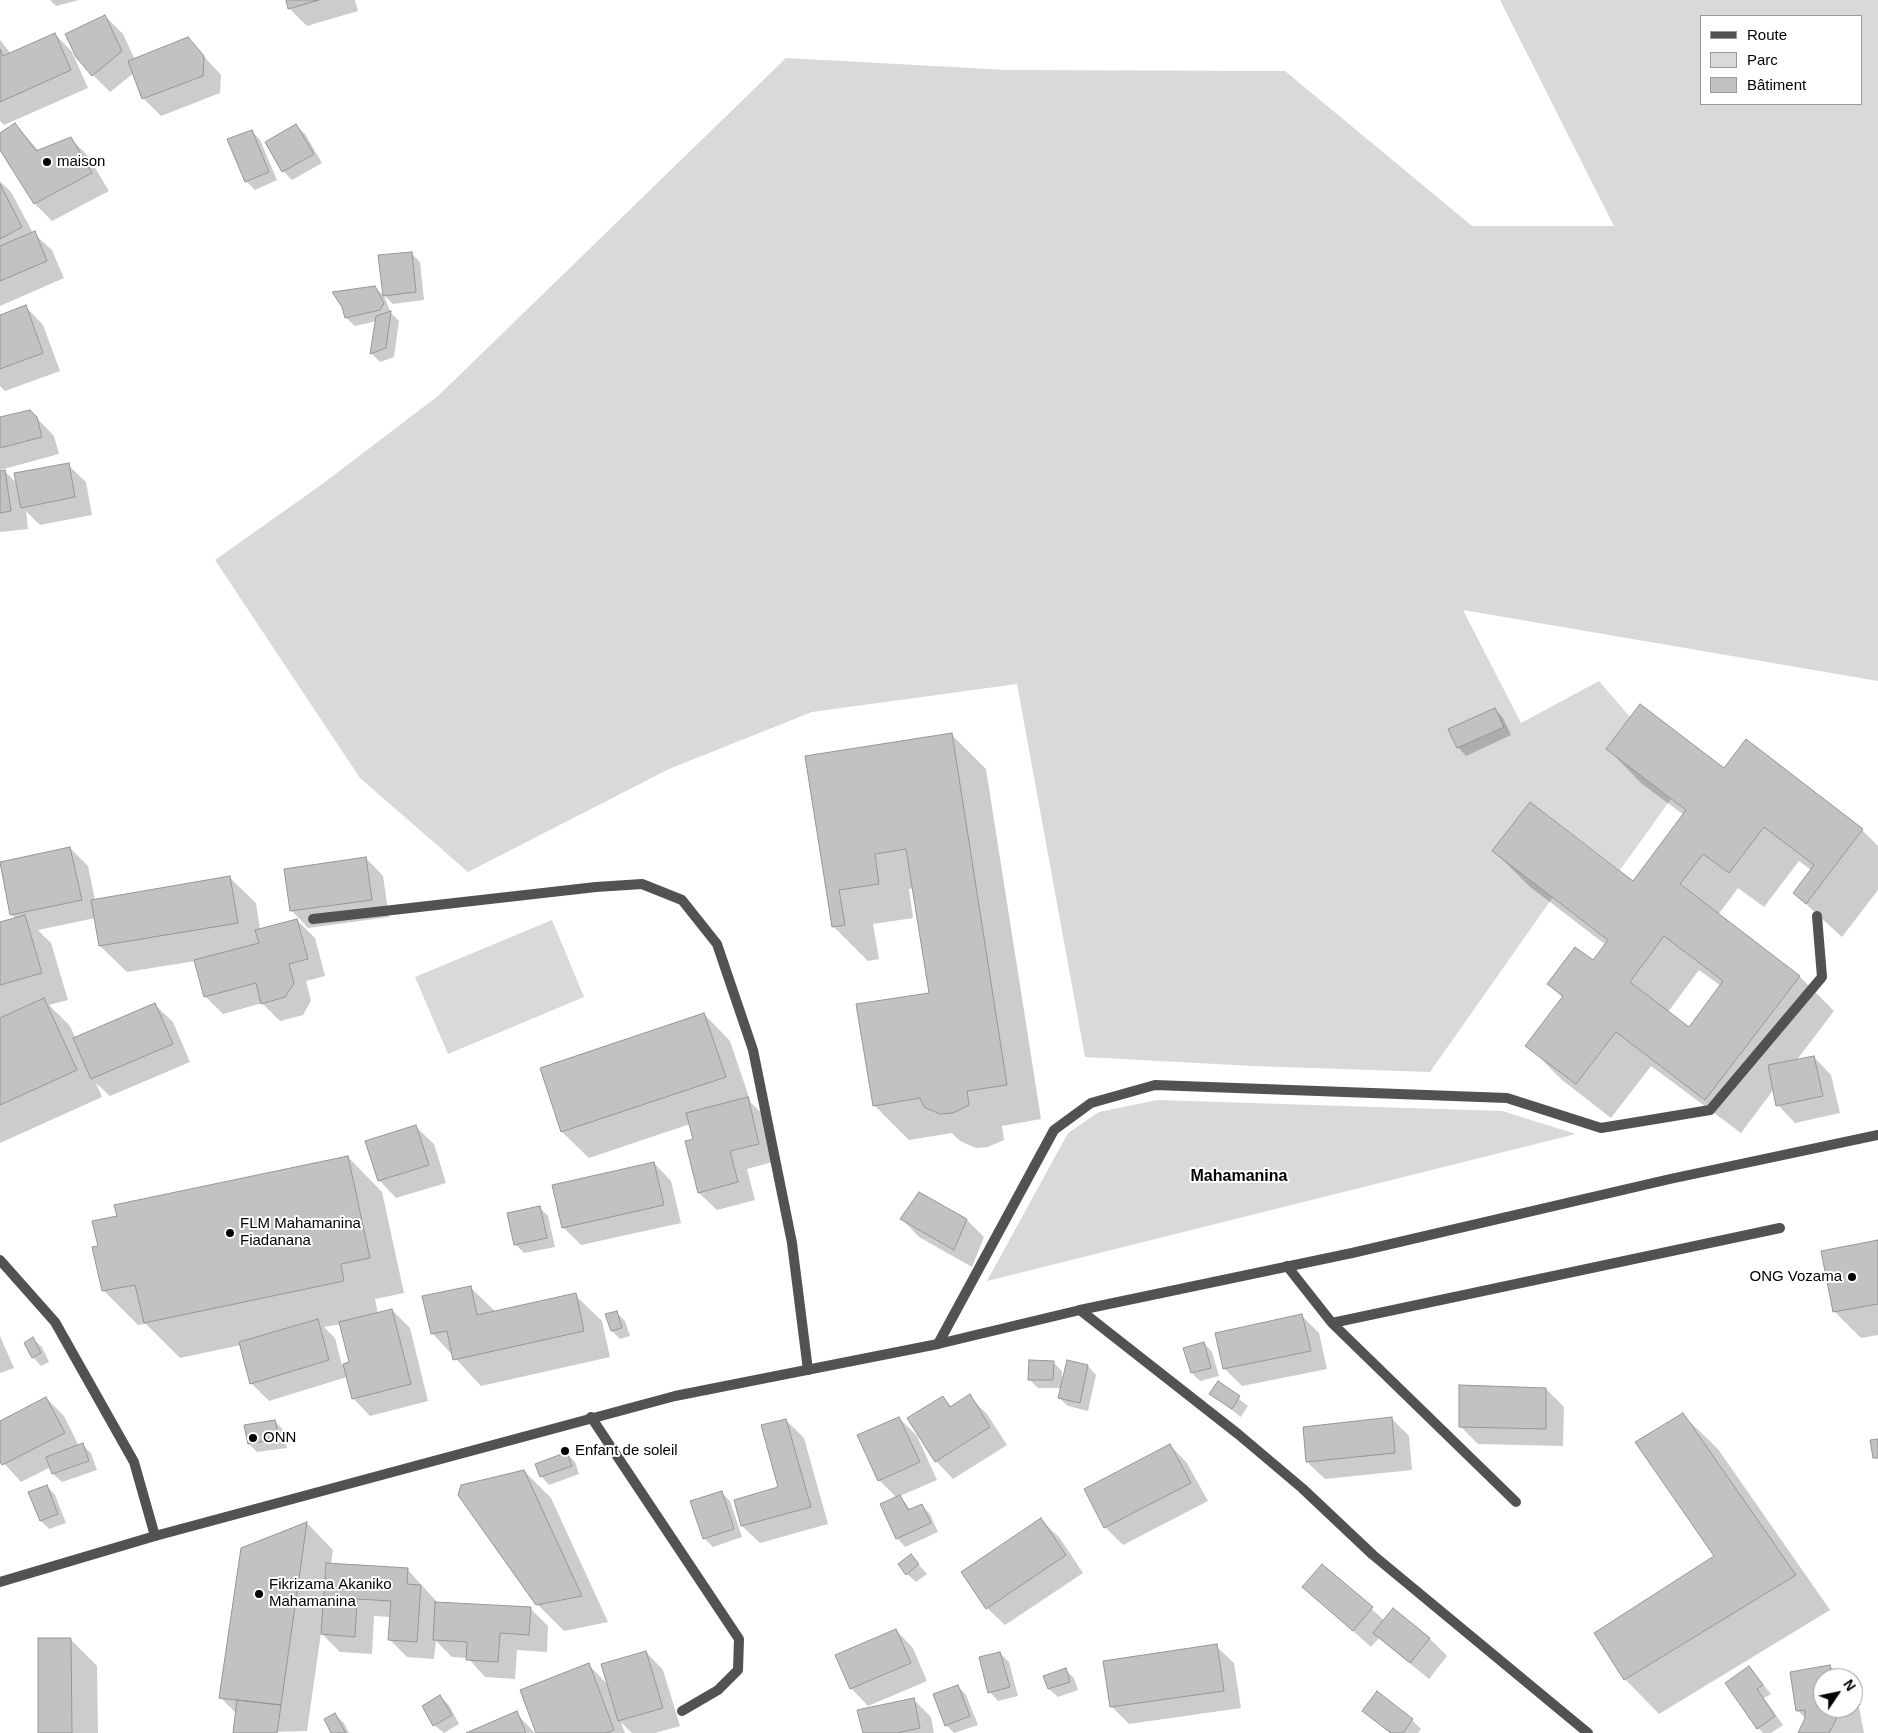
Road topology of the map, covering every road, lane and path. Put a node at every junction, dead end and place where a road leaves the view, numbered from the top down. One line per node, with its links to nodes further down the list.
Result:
1 (1817, 916): 9 (street)
2 (313, 919): 10 (street)
3 (1878, 1135): 6 (street)
4 (1780, 1228): 8 (street)
5 (0, 1260): 13 (street)
6 (1287, 1266): 7 (street); 8 (street)
7 (1080, 1310): 9 (street); 16 (street)
8 (1332, 1323): 12 (street)
9 (938, 1344): 10 (street)
10 (808, 1370): 11 (street)
11 (591, 1417): 13 (street); 15 (street)
12 (1516, 1502)
13 (155, 1536): 14 (street)
14 (0, 1582)
15 (682, 1711)
16 (1588, 1733)

